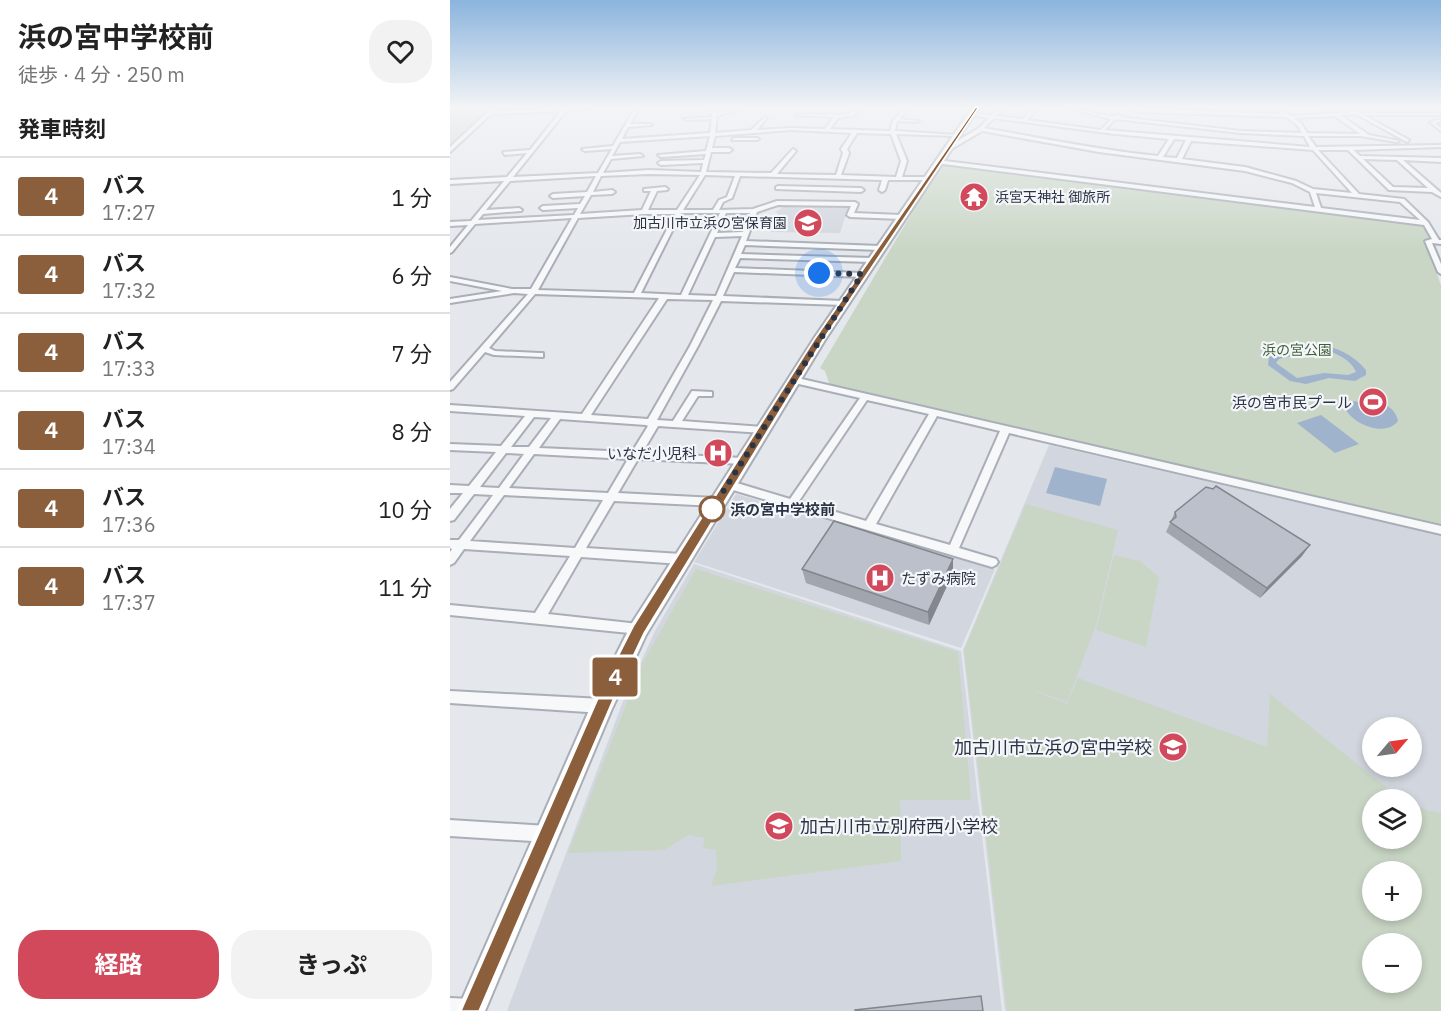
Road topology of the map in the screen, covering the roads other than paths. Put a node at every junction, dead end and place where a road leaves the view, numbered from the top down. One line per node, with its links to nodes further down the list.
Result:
1 (528, 155): 31 (street)
2 (610, 155): 14 (street)
3 (706, 155): 17 (street)
4 (790, 155): 24 (street)
5 (845, 155): 26 (street)
6 (902, 155): 29 (street)
7 (1151, 155): 18 (street)
8 (1181, 155): 18 (street)
9 (1320, 155): 43 (street)
10 (1358, 155): 13 (street)
11 (640, 156): 14 (street)
12 (942, 156): 20 (street); 30 (main road); 51 (street)
13 (1361, 157): 15 (street); 39 (street)
14 (609, 158): 21 (street)
15 (1398, 159): 16 (street); 39 (street)
16 (1441, 160)
17 (704, 161): 19 (street); 22 (street)
18 (1178, 161): 40 (street)
19 (661, 163)
20 (987, 163)
21 (599, 174): 22 (street); 31 (street); 42 (street)
22 (701, 174): 23 (street); 57 (street)
23 (738, 175): 24 (street); 52 (street)
24 (773, 176): 25 (street)
25 (783, 176): 26 (street); 34 (street)
26 (838, 177): 27 (street)
27 (866, 177): 28 (street); 37 (street)
28 (886, 177): 29 (street); 38 (street)
29 (900, 177): 30 (street)
30 (927, 178): 59 (main road)
31 (508, 179): 32 (street); 54 (street)
32 (450, 182)
33 (664, 189): 36 (street)
34 (778, 189): 37 (street); 46 (street)
35 (646, 190): 36 (street)
36 (655, 190): 55 (street)
37 (861, 190): 47 (street)
38 (882, 190)
39 (1433, 190): 44 (street)
40 (1312, 191): 43 (street); 51 (street)
41 (612, 192): 42 (street)
42 (588, 194): 45 (street); 48 (street)
43 (1357, 195): 61 (street)
44 (1441, 195)
45 (553, 196)
46 (777, 203): 47 (street); 53 (street)
47 (855, 204): 59 (street)
48 (581, 206): 49 (street); 58 (street)
49 (543, 208)
50 (519, 210): 54 (street)
51 (1319, 210): 61 (street)
52 (715, 211): 56 (street); 57 (street)
53 (754, 211): 56 (street); 63 (street)
54 (481, 212): 60 (street)
55 (644, 212): 57 (street); 58 (street)
56 (724, 212): 64 (street)
57 (678, 213): 75 (street)
58 (575, 216): 60 (street); 74 (street)
59 (901, 217): 69 (main road)
60 (474, 222): 62 (street); 67 (street)
61 (1426, 223): 65 (street)
62 (450, 224)
63 (747, 234): 64 (street); 66 (street)
64 (713, 235): 77 (street)
65 (1439, 242): 71 (street)
66 (744, 243): 68 (street); 69 (street)
67 (450, 251)
68 (739, 256): 69 (street); 70 (street)
69 (871, 261): 70 (street); 80 (main road)
70 (732, 270): 78 (street)
71 (1441, 272)
72 (450, 279): 73 (street)
73 (514, 291): 74 (street); 79 (street)
74 (534, 291): 75 (street); 81 (street)
75 (636, 296): 76 (street)
76 (664, 297): 77 (street); 91 (street)
77 (684, 297): 78 (street)
78 (719, 298): 80 (street); 92 (street)
79 (450, 301)
80 (843, 303): 83 (main road)
81 (484, 349): 82 (street); 84 (street)
82 (536, 353)
83 (793, 380): 86 (street); 94 (main road)
84 (450, 387)
85 (708, 394): 93 (street)
86 (865, 397): 89 (street); 107 (street)
87 (450, 408): 88 (street)
88 (532, 413): 90 (street); 97 (street)
89 (934, 414): 95 (street); 109 (street)
90 (557, 417): 91 (street); 98 (street)
91 (584, 419): 92 (street)
92 (652, 424): 93 (street); 99 (street)
93 (675, 425): 94 (street)
94 (763, 430): 100 (main road)
95 (1005, 431): 110 (street); 113 (street)
96 (450, 447): 97 (street)
97 (504, 449): 98 (street); 103 (street)
98 (531, 451): 99 (street); 104 (street)
99 (634, 454): 100 (street); 105 (street)
100 (742, 461): 101 (main road)
101 (727, 484): 106 (main road); 107 (street)
102 (450, 489): 103 (street)
103 (471, 490): 104 (street); 108 (street)
104 (500, 492): 105 (street); 111 (street)
105 (608, 498): 106 (street); 112 (street)
106 (716, 502): 114 (main road)
107 (792, 503): 109 (street)
108 (450, 517)
109 (869, 526): 113 (street)
110 (1441, 530)
111 (456, 544): 112 (street); 115 (street)
112 (577, 550): 114 (street); 118 (street)
113 (953, 550): 116 (street)
114 (681, 559): 119 (main road)
115 (450, 560)
116 (992, 562)
117 (450, 610): 118 (street)
118 (539, 618): 119 (street)
119 (639, 629): 121 (main road)
120 (450, 697): 121 (street)
121 (602, 706): 123 (main road)
122 (450, 828): 123 (street)
123 (548, 834): 125 (main road)
124 (450, 1006): 125 (street)
125 (472, 1010)

